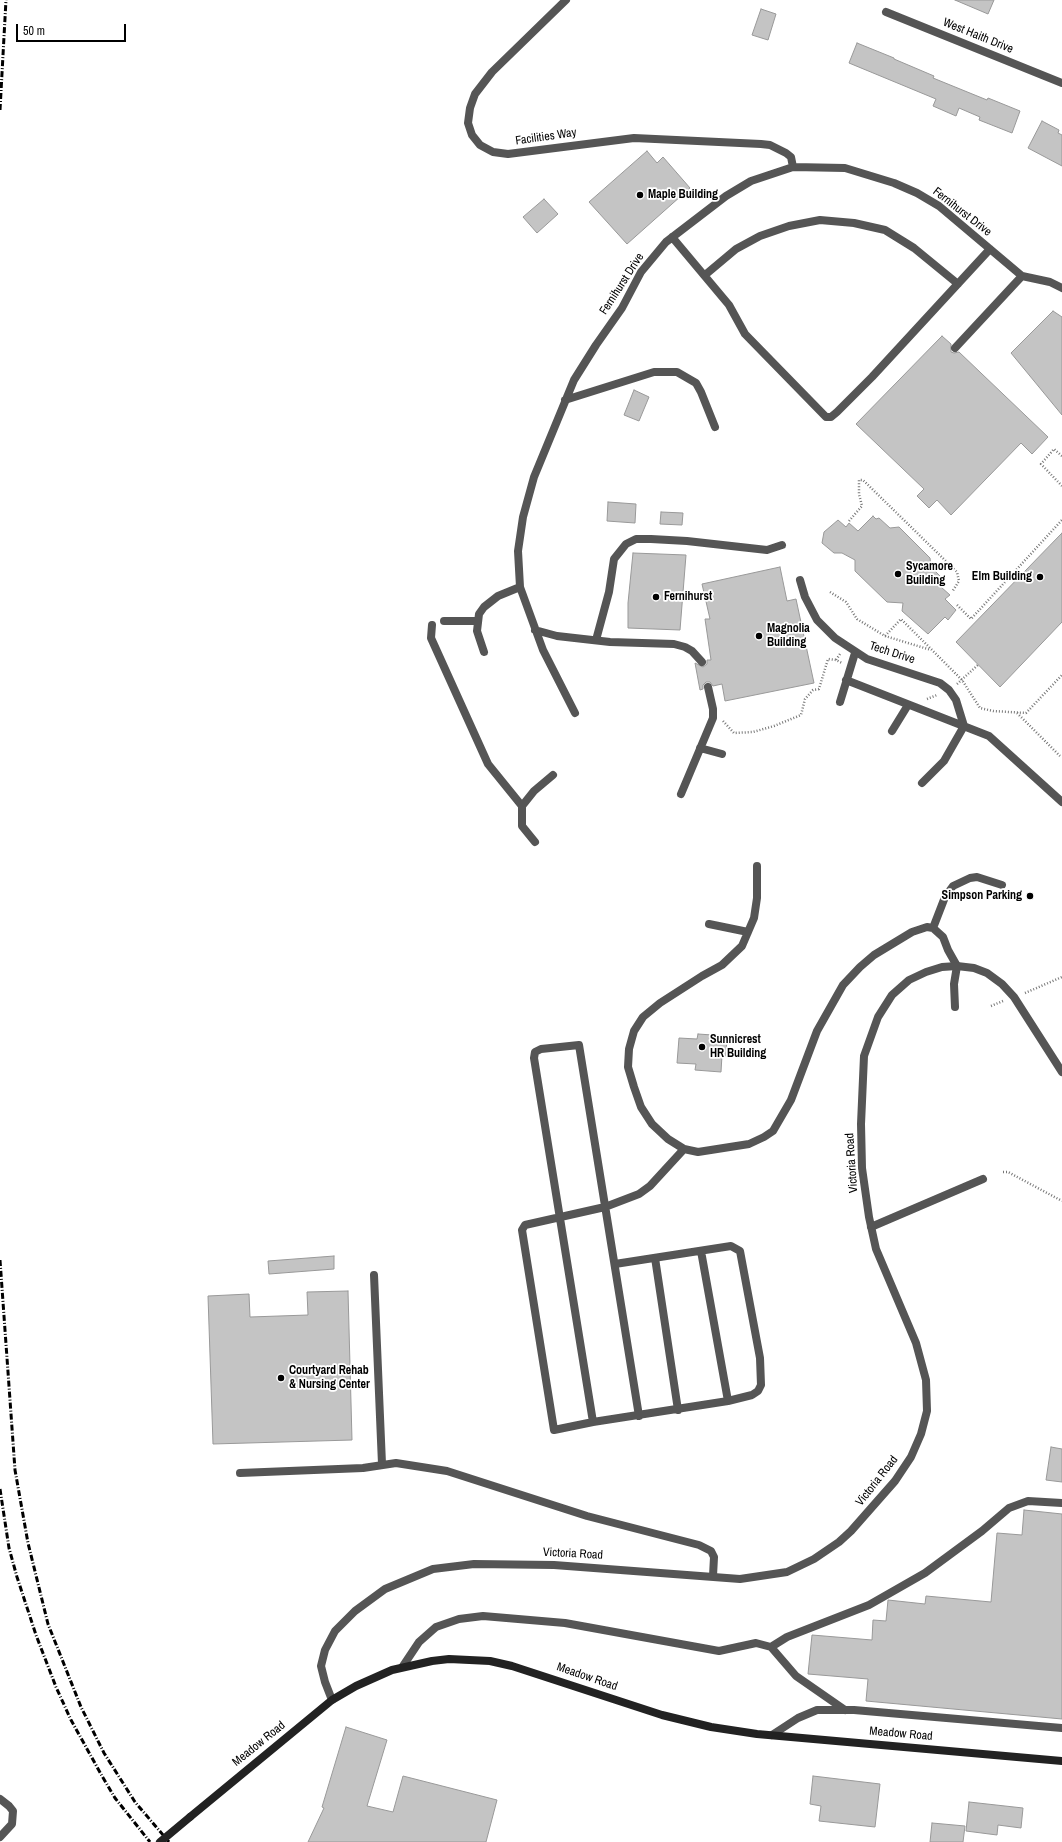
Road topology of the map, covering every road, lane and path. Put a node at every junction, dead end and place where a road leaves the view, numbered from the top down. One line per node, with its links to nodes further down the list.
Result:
1 (566, 0): 4 (street, Facilities Way)
2 (886, 12): 3 (street, West Haith Drive)
3 (1062, 83)
4 (793, 167): 5 (street, Fernihurst Drive); 6 (street, Fernihurst Drive)
5 (672, 238): 7 (street); 12 (street, Fernihurst Drive)
6 (990, 249): 8 (street, Fernihurst Drive); 9 (street)
7 (705, 275): 9 (street); 9 (street)
8 (1022, 276): 10 (street, Fernihurst Drive); 11 (street)
9 (958, 284)
10 (1062, 288)
11 (955, 348)
12 (565, 400): 13 (street); 20 (street, Fernihurst Drive)
13 (715, 427)
14 (1062, 456): 15 (path)
15 (1062, 486)
16 (1062, 520): 23 (path)
17 (849, 521): 22 (path)
18 (782, 545): 29 (street)
19 (800, 580): 32 (street, Tech Drive)
20 (520, 587): 25 (street); 27 (street, Fernihurst Drive)
21 (830, 592): 28 (path)
22 (952, 592)
23 (957, 605)
24 (444, 621): 25 (street)
25 (478, 621): 31 (street)
26 (432, 625): 52 (street)
27 (535, 630): 29 (street); 41 (street, Fernihurst Drive)
28 (885, 636): 30 (path); 30 (path)
29 (596, 640): 34 (street)
30 (932, 650): 40 (path)
31 (484, 652)
32 (855, 653): 36 (street); 43 (street, Tech Drive)
33 (836, 660): 42 (path)
34 (702, 662)
35 (1062, 675): 40 (path)
36 (846, 680): 38 (street); 39 (street)
37 (708, 687): 45 (street)
38 (840, 702)
39 (908, 705): 43 (street); 44 (street)
40 (1016, 712): 47 (path)
41 (575, 713)
42 (722, 719)
43 (964, 726): 49 (street); 51 (street)
44 (892, 731)
45 (700, 748): 46 (street); 50 (street)
46 (722, 754)
47 (1060, 756)
48 (553, 775): 52 (street)
49 (922, 783)
50 (681, 794)
51 (1062, 802)
52 (522, 806): 53 (street)
53 (535, 842)
54 (756, 866): 58 (street)
55 (1002, 886): 57 (street)
56 (709, 924): 58 (street)
57 (933, 928): 59 (street); 64 (street)
58 (748, 932): 64 (street)
59 (957, 966): 62 (street); 63 (street, Victoria Road); 70 (street, Victoria Road)
60 (1062, 976): 61 (path)
61 (1026, 993)
62 (954, 1007)
63 (1062, 1072)
64 (684, 1149): 68 (street)
65 (1003, 1172): 67 (path)
66 (983, 1179): 70 (street)
67 (1062, 1201)
68 (605, 1207): 69 (street); 69 (street); 73 (street)
69 (560, 1216): 78 (street); 78 (street)
70 (871, 1227): 82 (street, Victoria Road)
71 (701, 1251): 72 (street); 75 (street); 75 (street)
72 (655, 1258): 73 (street); 76 (street)
73 (615, 1264): 77 (street)
74 (374, 1275): 79 (street)
75 (728, 1401): 76 (street)
76 (678, 1410): 77 (street)
77 (639, 1416): 78 (street)
78 (594, 1422)
79 (382, 1464): 80 (street); 82 (street)
80 (240, 1473)
81 (1062, 1503): 83 (street)
82 (713, 1576): 85 (street, Victoria Road)
83 (772, 1647): 84 (street); 86 (street)
84 (403, 1666): 85 (main road, Meadow Road); 88 (main road, Meadow Road)
85 (332, 1700): 92 (main road, Meadow Road, bridge)
86 (845, 1710): 87 (street); 88 (street)
87 (1062, 1728)
88 (772, 1735): 89 (main road, Meadow Road)
89 (1062, 1761)
90 (0, 1799): 91 (street)
91 (0, 1837)
92 (160, 1842)

